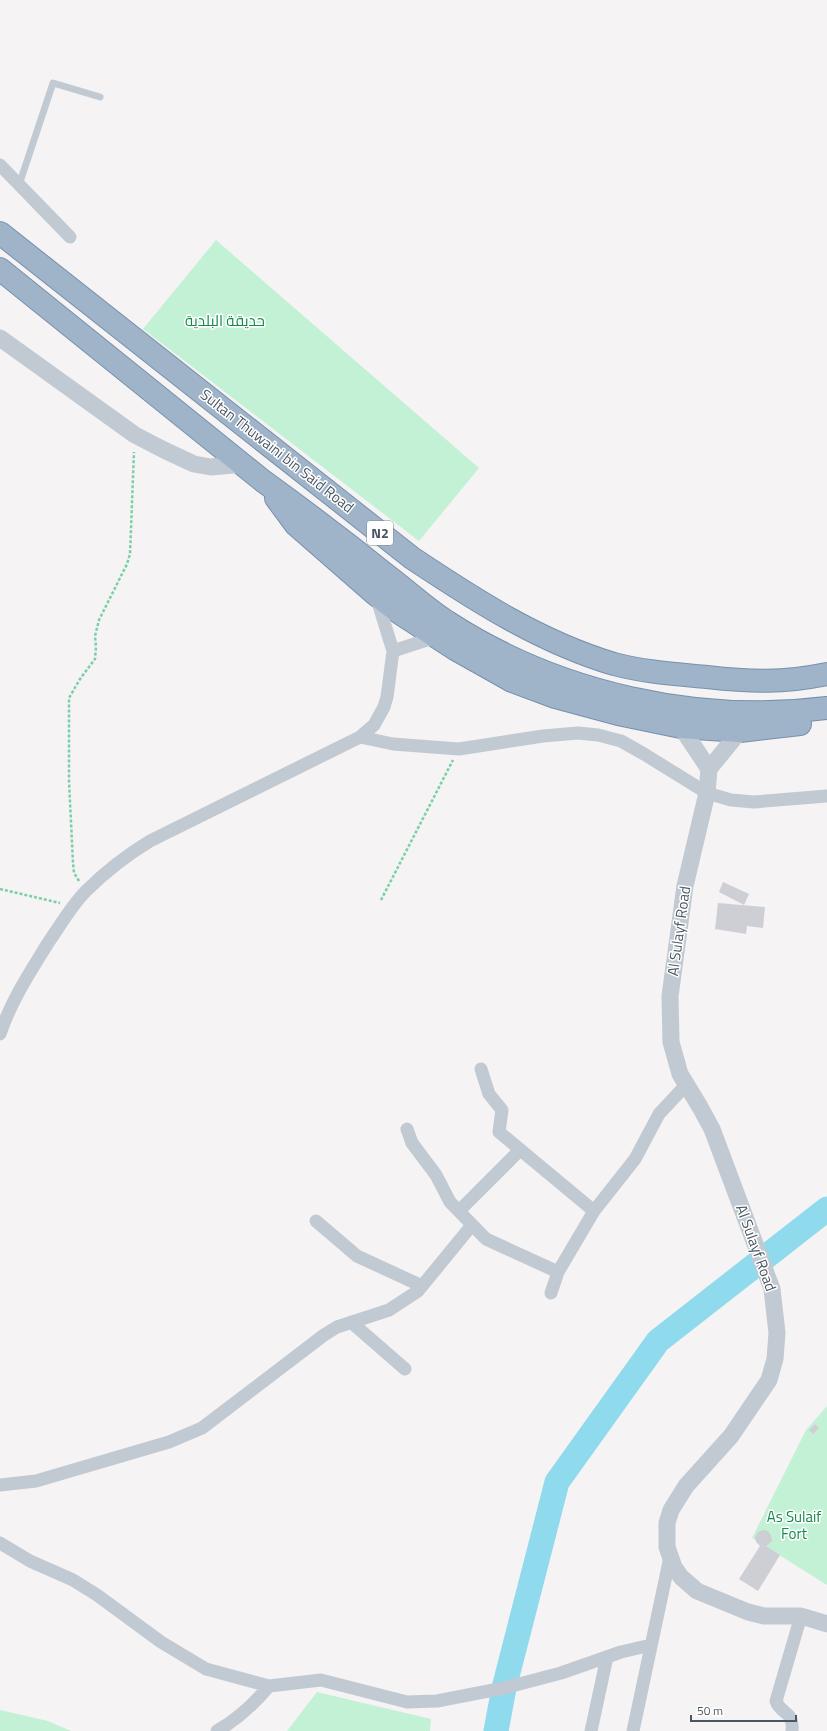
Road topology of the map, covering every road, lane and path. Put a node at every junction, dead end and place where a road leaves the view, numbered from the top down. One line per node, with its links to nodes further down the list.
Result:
1 (100, 97): 3 (lane)
2 (0, 165): 3 (street)
3 (19, 185): 5 (street)
4 (0, 233): 14 (highway, Sultan Thuwaini bin Said Road / N2)
5 (70, 237)
6 (0, 269): 9 (highway, Sultan Thuwaini bin Said Road / N2)
7 (0, 338): 8 (street)
8 (135, 435): 9 (street); 25 (path)
9 (244, 464): 10 (highway, Sultan Thuwaini bin Said Road / N2)
10 (263, 481): 11 (highway); 15 (highway, Sultan Thuwaini bin Said Road / N2)
11 (375, 594): 12 (highway); 13 (street)
12 (436, 637): 13 (street); 17 (highway)
13 (393, 651): 19 (street)
14 (827, 674)
15 (827, 708)
16 (827, 721): 18 (highway)
17 (681, 727): 18 (highway); 21 (street)
18 (740, 732): 21 (street)
19 (360, 737): 20 (street); 25 (street)
20 (459, 749): 22 (street); 26 (path)
21 (709, 769): 22 (street, Al Sulayf Road)
22 (706, 793): 23 (street); 30 (street, Al Sulayf Road)
23 (827, 796)
24 (0, 889): 27 (path)
25 (86, 892): 27 (street)
26 (381, 900)
27 (74, 906): 28 (street)
28 (0, 1034)
29 (481, 1069): 32 (street)
30 (686, 1085): 34 (street); 44 (street, Al Sulayf Road)
31 (407, 1129): 33 (street)
32 (520, 1150): 33 (street); 34 (street)
33 (459, 1211): 36 (street)
34 (594, 1211): 37 (street)
35 (316, 1221): 38 (street)
36 (472, 1225): 37 (street); 38 (street)
37 (558, 1272): 39 (street)
38 (422, 1286): 40 (street)
39 (551, 1293)
40 (351, 1322): 41 (street); 42 (street)
41 (405, 1369)
42 (0, 1485)
43 (0, 1543): 49 (street)
44 (670, 1557): 45 (street, Al Sulayf Road); 47 (street)
45 (801, 1616): 46 (street, Al Sulayf Road); 53 (street)
46 (827, 1624)
47 (651, 1645): 48 (street); 52 (street)
48 (607, 1657): 49 (street); 51 (street)
49 (269, 1686): 50 (street)
50 (217, 1731)
51 (592, 1731)
52 (633, 1731)
53 (792, 1731)

